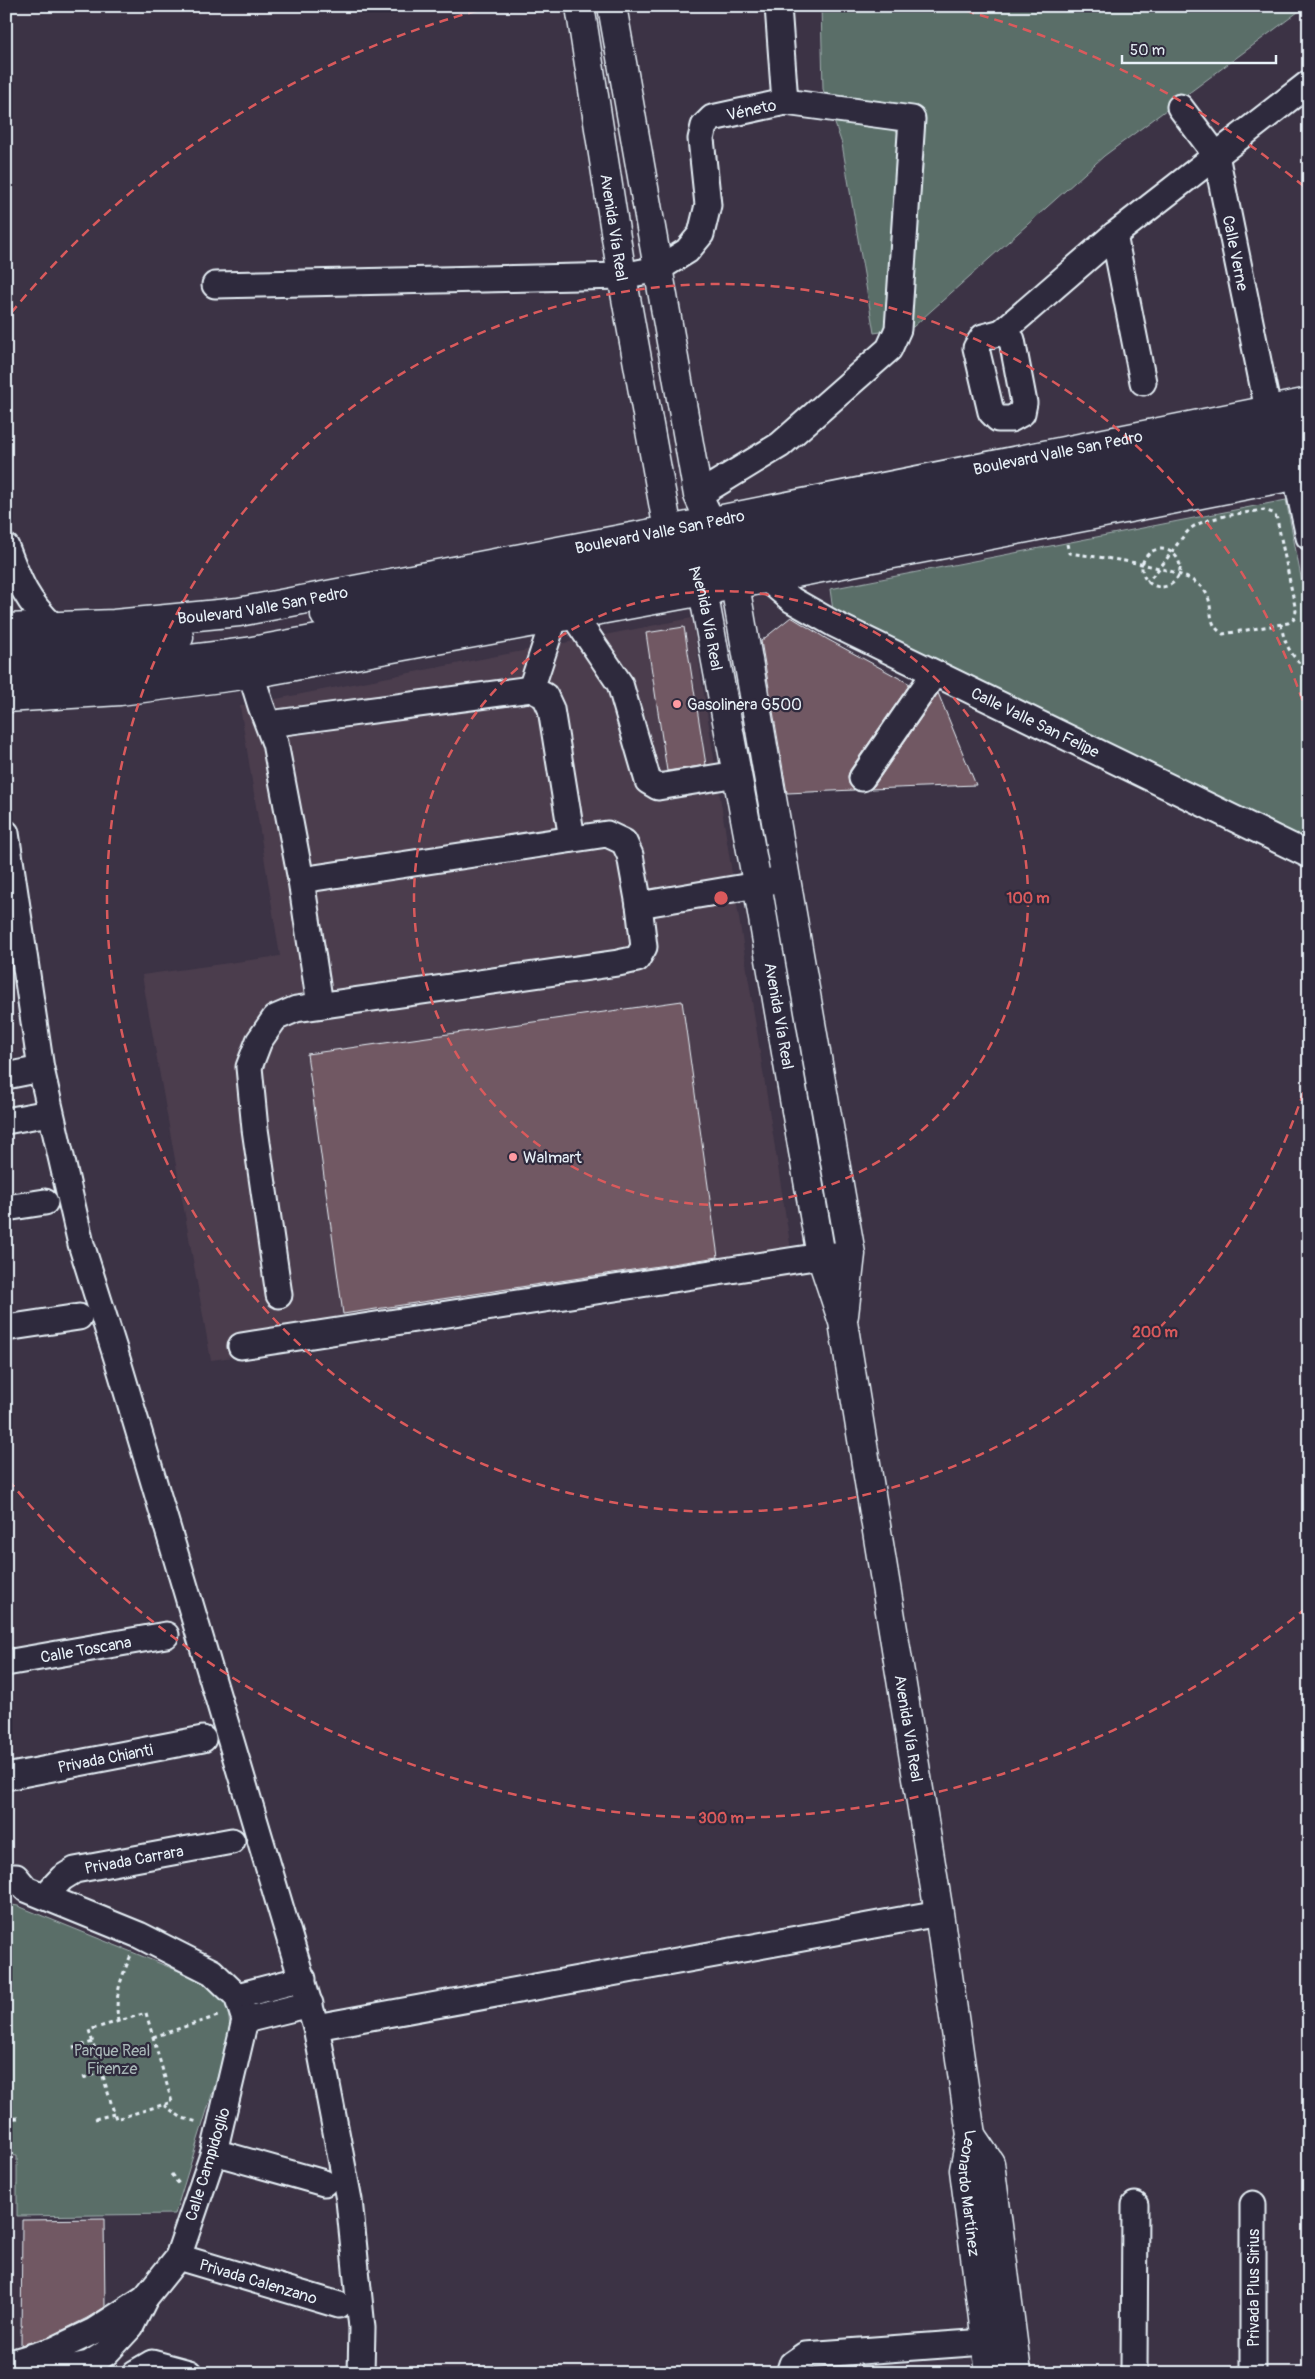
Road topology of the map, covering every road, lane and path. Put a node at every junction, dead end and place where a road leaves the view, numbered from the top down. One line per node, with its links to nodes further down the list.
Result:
1 (580, 6): 10 (main road, Avenida Vía Real)
2 (612, 6): 9 (main road, Avenida Vía Real)
3 (778, 6): 5 (street)
4 (1309, 83): 7 (street)
5 (785, 102): 9 (street, Véneto); 20 (street, Véneto)
6 (1180, 107): 7 (street, Calle Verne)
7 (1216, 155): 8 (street); 15 (street, Calle Verne)
8 (1114, 235): 12 (street); 13 (street)
9 (658, 269): 10 (street, Véneto); 20 (main road, Avenida Vía Real)
10 (622, 276): 11 (street, Véneto); 26 (main road, Avenida Vía Real)
11 (215, 285)
12 (1002, 332)
13 (1142, 382)
14 (1309, 402): 15 (main road, Boulevard Valle San Pedro)
15 (1268, 410): 19 (main road, Boulevard Valle San Pedro)
16 (1309, 428): 19 (main road, Boulevard Valle San Pedro)
17 (1309, 449): 19 (main road, Boulevard Valle San Pedro)
18 (1303, 475): 19 (main road, Boulevard Valle San Pedro); 22 (street)
19 (1084, 481): 21 (main road, Boulevard Valle San Pedro); 24 (main road, Boulevard Valle San Pedro); 24 (main road, Boulevard Valle San Pedro)
20 (698, 495): 24 (main road, Avenida Vía Real)
21 (1063, 520): 27 (path); 30 (main road, Boulevard Valle San Pedro)
22 (1309, 538)
23 (6, 547): 34 (street)
24 (724, 552): 26 (main road, Boulevard Valle San Pedro); 26 (main road, Boulevard Valle San Pedro); 30 (main road, Boulevard Valle San Pedro); 49 (main road, Avenida Vía Real)
25 (1172, 553): 27 (path); 28 (path); 29 (path); 33 (path)
26 (688, 560): 32 (main road, Boulevard Valle San Pedro); 34 (main road, Boulevard Valle San Pedro); 36 (main road, Boulevard Valle San Pedro); 40 (main road, Boulevard Valle San Pedro); 44 (main road, Avenida Vía Real)
27 (1142, 565): 28 (path); 31 (path)
28 (1162, 568): 29 (path); 31 (path)
29 (1179, 575): 31 (path); 33 (path)
30 (767, 579): 39 (street, Calle Valle San Felipe)
31 (1147, 581)
32 (564, 617): 38 (main road, Boulevard Valle San Pedro); 41 (street); 44 (street)
33 (1281, 624): 37 (path)
34 (53, 626): 35 (main road, Boulevard Valle San Pedro)
35 (6, 628)
36 (6, 651)
37 (1309, 669)
38 (252, 674): 42 (main road, Boulevard Valle San Pedro); 43 (street)
39 (934, 674): 45 (street); 48 (street, Calle Valle San Felipe)
40 (6, 675)
41 (531, 689): 43 (street); 47 (street)
42 (6, 698)
43 (269, 724): 50 (street)
44 (737, 774): 51 (main road, Avenida Vía Real)
45 (862, 778)
46 (6, 833): 54 (street)
47 (572, 839): 50 (street); 52 (street)
48 (1309, 855)
49 (786, 878): 51 (street); 60 (main road, Avenida Vía Real)
50 (301, 880): 53 (street)
51 (757, 885): 52 (street); 61 (main road, Avenida Vía Real)
52 (638, 905): 53 (street)
53 (320, 1005): 62 (street)
54 (41, 1069): 55 (street); 56 (street)
55 (6, 1076)
56 (49, 1113): 57 (street); 75 (street)
57 (6, 1121)
58 (45, 1202): 59 (street)
59 (6, 1208)
60 (851, 1254): 61 (street); 64 (main road, Avenida Vía Real)
61 (820, 1256): 64 (main road, Avenida Vía Real); 66 (street)
62 (279, 1295)
63 (78, 1317): 65 (street)
64 (843, 1322): 73 (main road, Avenida Vía Real)
65 (6, 1328)
66 (241, 1346)
67 (166, 1635): 68 (street, Calle Toscana)
68 (6, 1663)
69 (204, 1739): 70 (street, Privada Chianti)
70 (6, 1777)
71 (232, 1841): 72 (street, Privada Carrara)
72 (21, 1888): 74 (street)
73 (939, 1913): 77 (street); 90 (main road, Avenida Vía Real)
74 (139, 1935): 76 (street); 78 (path)
75 (302, 1979): 76 (street); 77 (street)
76 (241, 2008): 77 (street); 79 (path); 89 (street, Calle Campidoglio)
77 (313, 2016): 102 (street)
78 (118, 2022): 79 (path); 80 (path)
79 (153, 2037): 84 (path)
80 (93, 2042): 81 (path); 82 (path)
81 (73, 2048)
82 (102, 2072): 83 (path); 85 (path)
83 (82, 2078)
84 (163, 2104): 85 (path); 89 (path)
85 (114, 2114): 88 (path)
86 (18, 2118): 87 (path)
87 (6, 2119)
88 (95, 2120)
89 (220, 2127): 91 (street, Calle Campidoglio)
90 (971, 2135): 97 (main road, Leonardo Martínez); 105 (main road, Leonardo Martínez)
91 (214, 2152): 92 (street); 95 (street, Calle Campidoglio)
92 (324, 2183)
93 (1253, 2204): 107 (street, Privada Plus Sirius)
94 (1135, 2206): 106 (street)
95 (178, 2257): 96 (street, Privada Calenzano); 98 (street, Calle Campidoglio)
96 (339, 2305)
97 (985, 2342): 103 (street); 104 (main road, Leonardo Martínez)
98 (96, 2355): 99 (street, Calle Campidoglio); 99 (street, Calle Campidoglio)
99 (6, 2365)
100 (135, 2373): 101 (street)
101 (189, 2373)
102 (361, 2373)
103 (789, 2373)
104 (990, 2373)
105 (1017, 2373)
106 (1134, 2373)
107 (1253, 2373)

